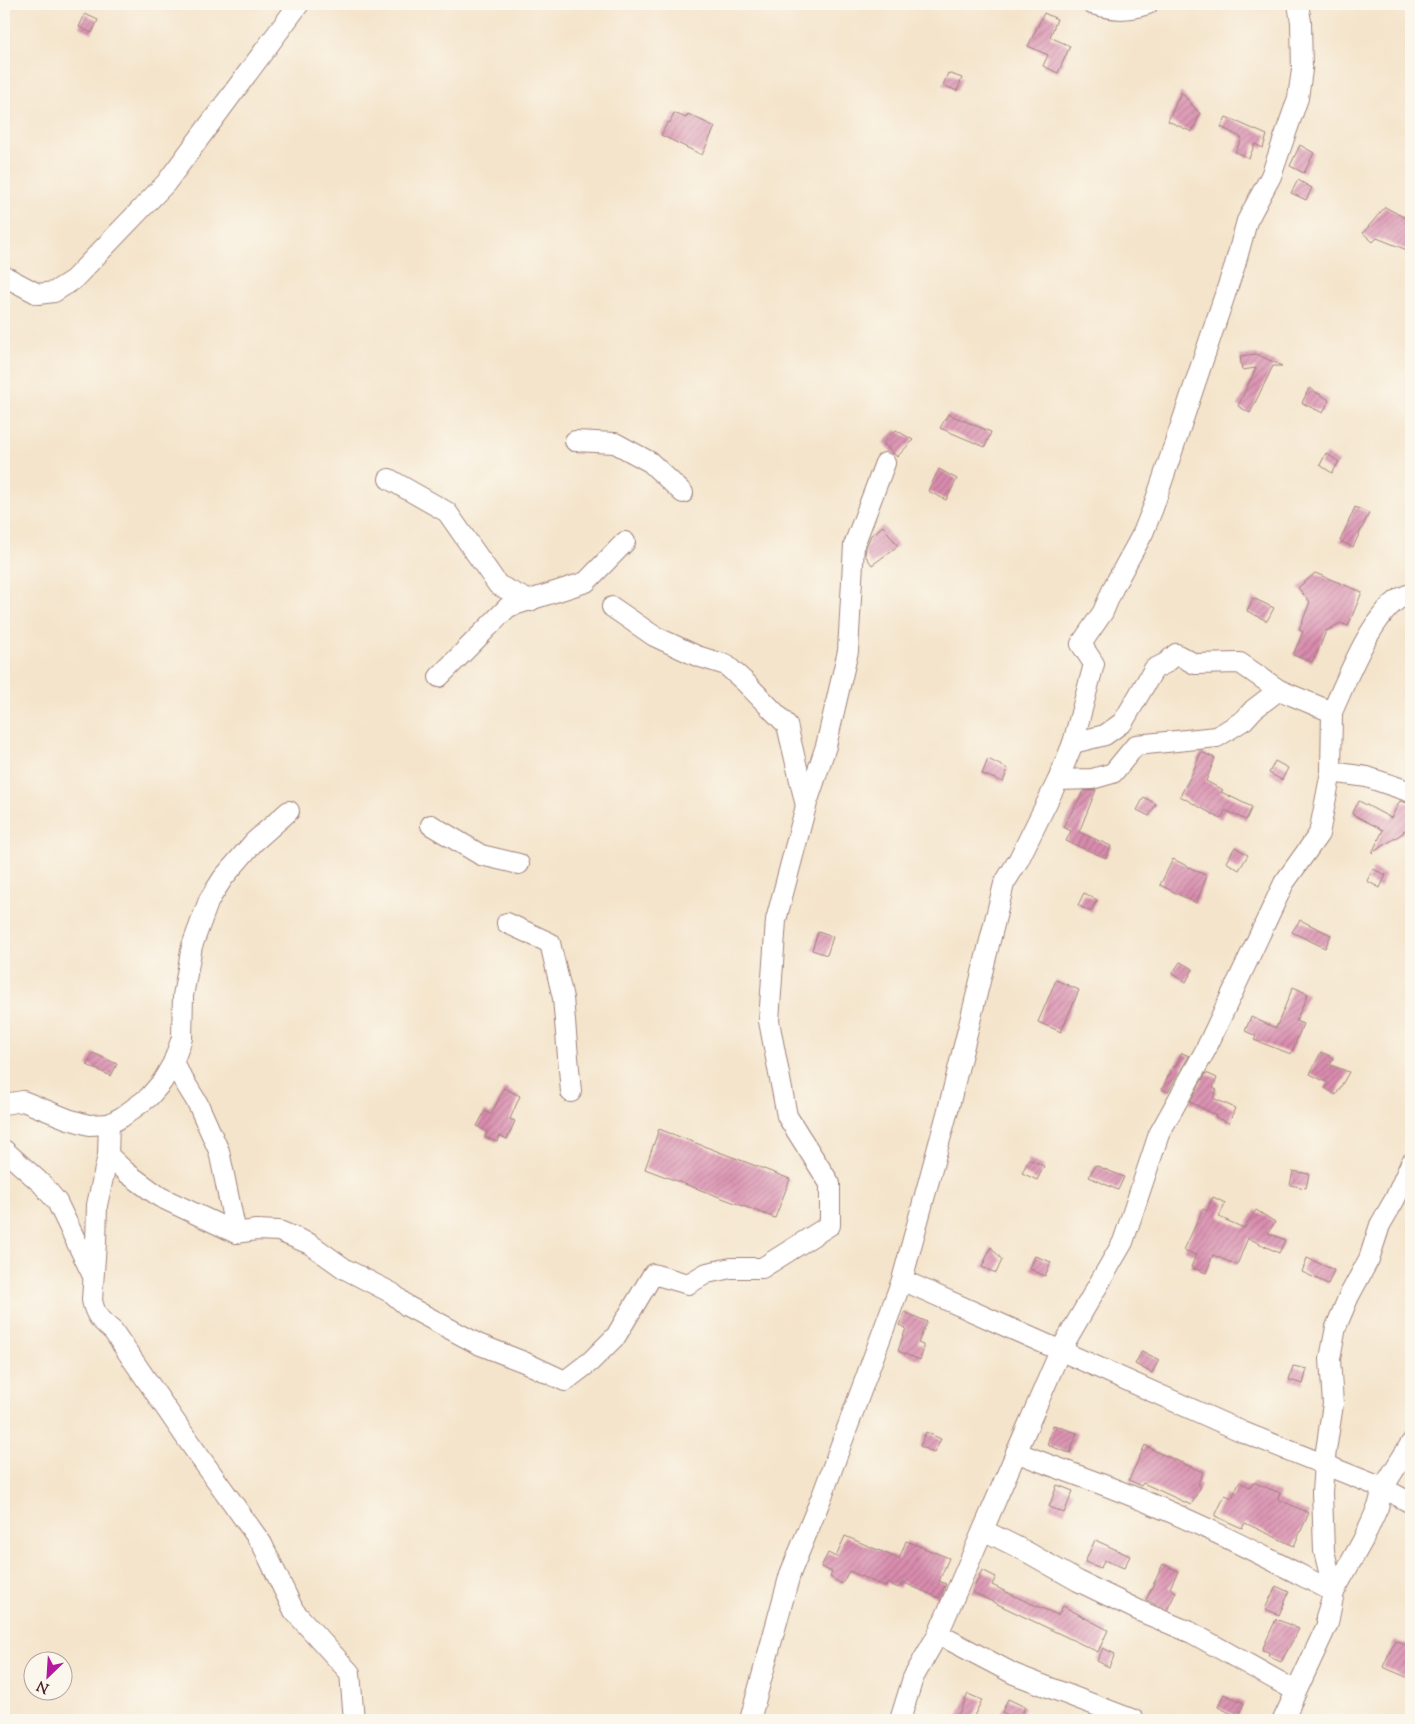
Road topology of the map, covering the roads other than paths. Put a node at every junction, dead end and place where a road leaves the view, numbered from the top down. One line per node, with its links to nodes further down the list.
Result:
1 (299, 4): 5 (street)
2 (1092, 4): 3 (street)
3 (1148, 4)
4 (1298, 4): 17 (street)
5 (4, 276)
6 (575, 441): 9 (street)
7 (885, 463): 21 (street)
8 (389, 479): 12 (street)
9 (683, 493)
10 (625, 542): 12 (street)
11 (1411, 594): 16 (street)
12 (530, 600): 14 (street)
13 (612, 607): 21 (street)
14 (439, 677)
15 (1279, 690): 16 (street); 17 (street); 19 (street)
16 (1332, 712): 18 (street)
17 (1073, 743): 19 (street)
18 (1332, 772): 20 (street); 36 (street)
19 (1058, 780): 34 (street)
20 (1411, 792)
21 (806, 806): 33 (street)
22 (289, 811): 26 (street)
23 (431, 825): 24 (street)
24 (519, 864)
25 (507, 923): 27 (street)
26 (173, 1063): 29 (street); 33 (street)
27 (571, 1092)
28 (4, 1104): 29 (street)
29 (109, 1124): 31 (street)
30 (4, 1150): 35 (street)
31 (108, 1155): 33 (street); 35 (street)
32 (1411, 1163): 39 (street)
33 (236, 1233)
34 (902, 1280): 36 (street); 48 (street)
35 (95, 1281): 47 (street)
36 (1060, 1351): 38 (street); 39 (street)
37 (1411, 1443): 40 (street)
38 (1016, 1452): 42 (street); 43 (street)
39 (1324, 1464): 40 (street); 43 (street)
40 (1383, 1488): 41 (street); 43 (street)
41 (1411, 1503)
42 (983, 1530): 45 (street); 46 (street)
43 (1334, 1592): 44 (street); 46 (street)
44 (1326, 1617)
45 (938, 1634): 49 (street); 50 (street)
46 (1296, 1691): 51 (street)
47 (354, 1720)
48 (750, 1720)
49 (900, 1720)
50 (1134, 1720)
51 (1283, 1720)

